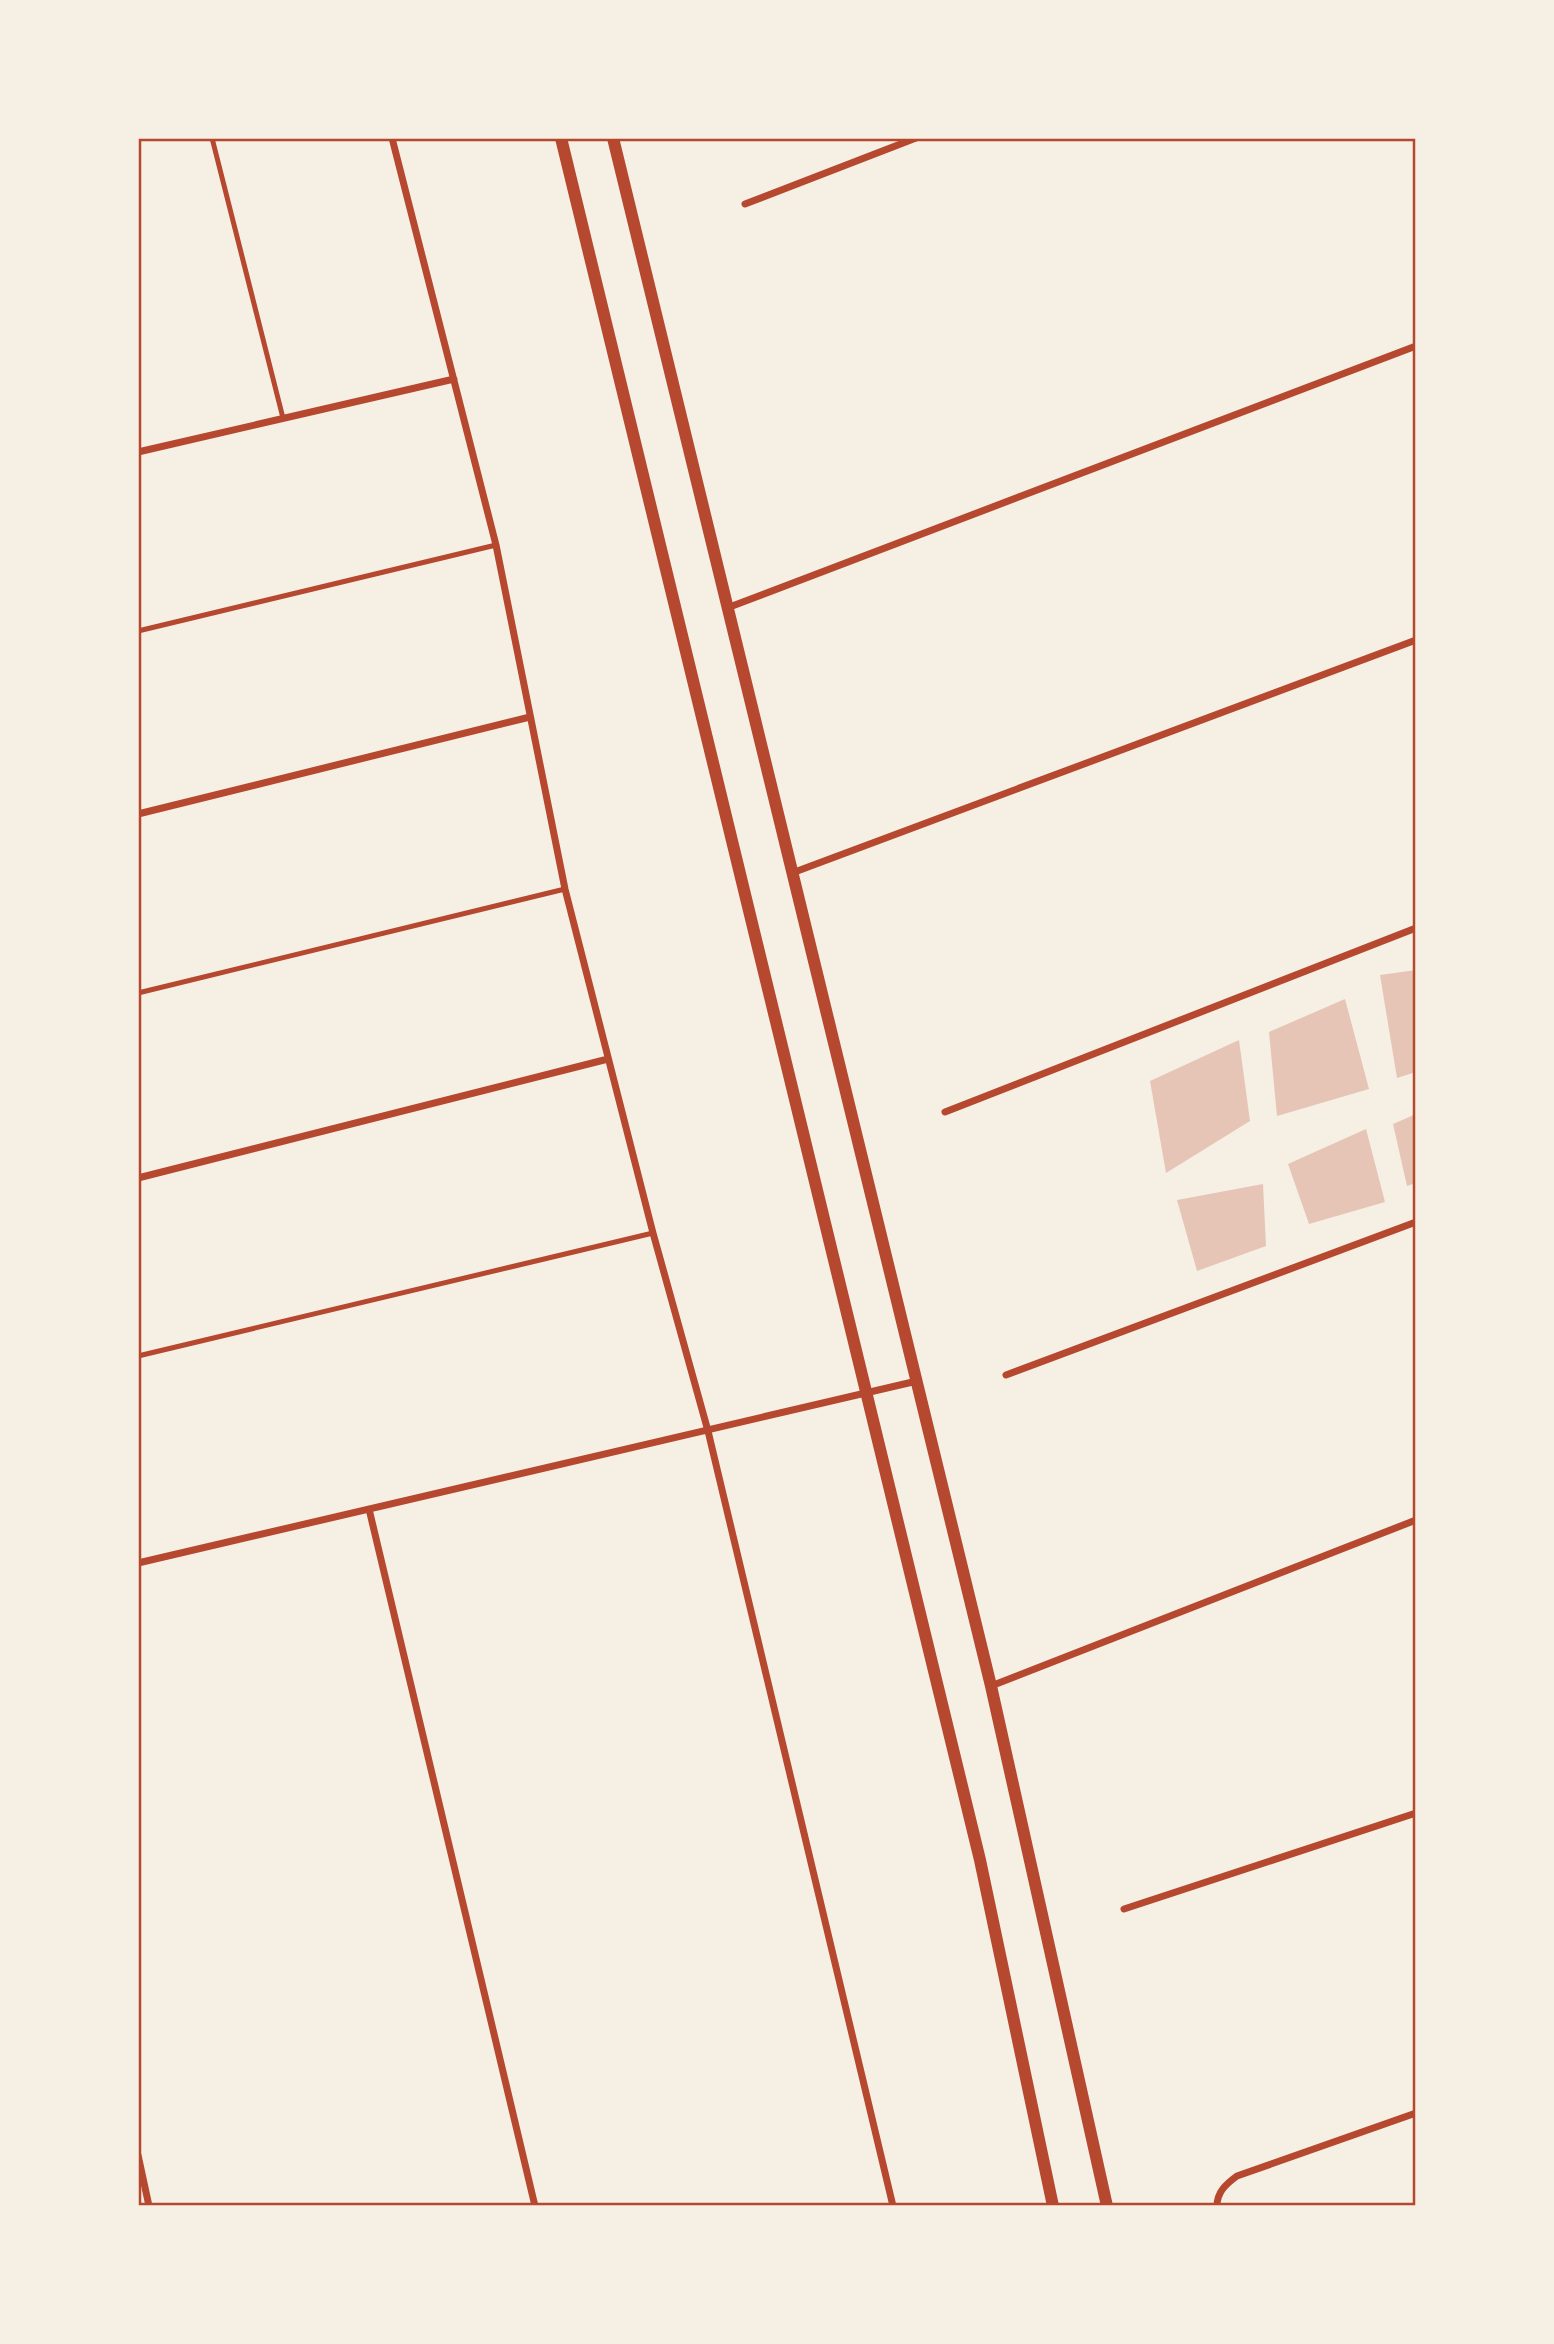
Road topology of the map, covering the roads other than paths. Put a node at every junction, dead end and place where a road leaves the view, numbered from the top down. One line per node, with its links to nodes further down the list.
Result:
1 (212, 138): 9 (lane)
2 (392, 138): 8 (street)
3 (561, 138): 29 (street)
4 (613, 138): 12 (street)
5 (916, 138): 6 (street)
6 (745, 204)
7 (1416, 346): 12 (street)
8 (454, 379): 9 (street); 11 (street)
9 (283, 418): 10 (street)
10 (138, 452)
11 (496, 545): 13 (lane); 15 (street)
12 (727, 608): 17 (street)
13 (138, 631)
14 (1416, 640): 17 (street)
15 (530, 717): 16 (street); 18 (street)
16 (138, 814)
17 (792, 873): 28 (street)
18 (565, 889): 20 (lane); 21 (street)
19 (1416, 928): 22 (street)
20 (138, 993)
21 (608, 1059): 23 (street); 25 (street)
22 (944, 1112)
23 (138, 1178)
24 (1416, 1222): 27 (street)
25 (653, 1233): 26 (lane); 30 (street)
26 (138, 1356)
27 (1006, 1375)
28 (917, 1381): 29 (street); 34 (street)
29 (868, 1393): 30 (street); 42 (street)
30 (708, 1431): 31 (street); 41 (street)
31 (369, 1509): 33 (street); 40 (street)
32 (1416, 1520): 34 (street)
33 (138, 1563)
34 (991, 1686): 43 (street)
35 (1416, 1813): 36 (street)
36 (1124, 1909)
37 (1416, 2113): 44 (street)
38 (138, 2155): 39 (street)
39 (149, 2206)
40 (535, 2206)
41 (894, 2206)
42 (1053, 2206)
43 (1107, 2206)
44 (1217, 2206)

